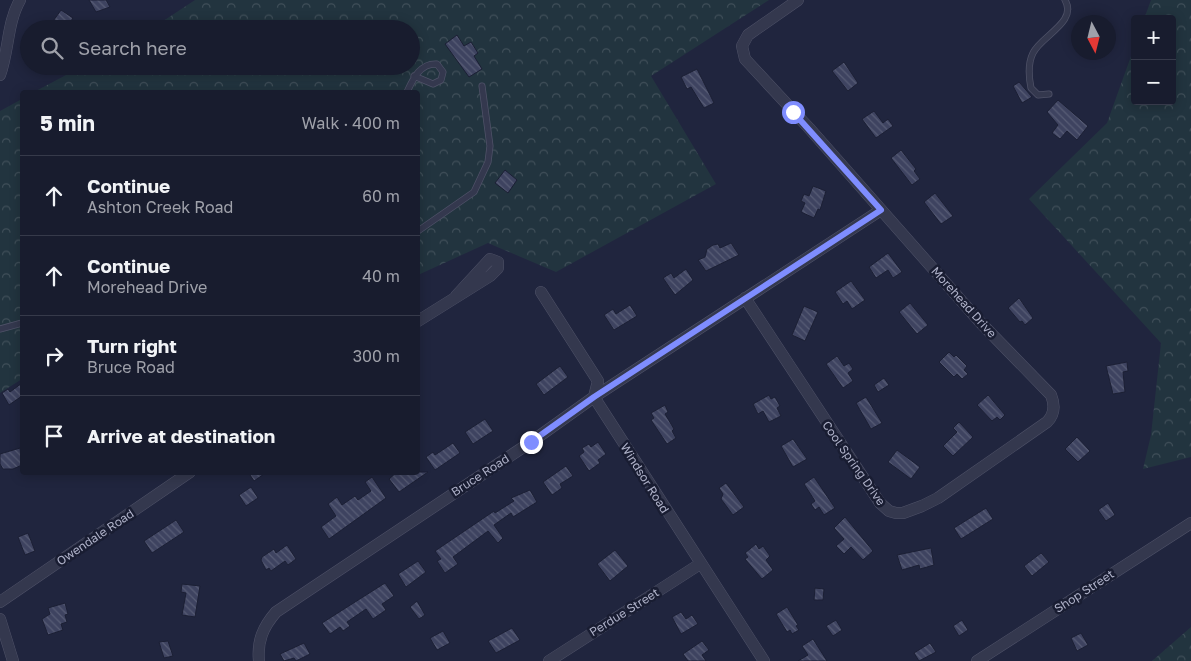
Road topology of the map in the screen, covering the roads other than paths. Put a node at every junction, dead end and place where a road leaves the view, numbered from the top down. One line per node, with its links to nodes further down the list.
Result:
1 (20, 0): 5 (street)
2 (798, 0): 10 (street, Morehead Drive)
3 (1065, 0): 9 (lane)
4 (420, 71): 6 (lane)
5 (0, 75)
6 (414, 76): 8 (lane)
7 (482, 86): 11 (lane)
8 (408, 90)
9 (1049, 94)
10 (881, 210): 14 (street, Bruce Road); 19 (street, Morehead Drive)
11 (420, 230)
12 (540, 292): 18 (street)
13 (456, 296): 15 (street)
14 (745, 298): 18 (street, Bruce Road); 19 (street, Cool Spring Drive)
15 (420, 320)
16 (20, 324): 17 (lane)
17 (0, 329)
18 (594, 397): 22 (street, Windsor Road); 26 (street, Bruce Road)
19 (1033, 432)
20 (186, 475): 23 (street, Owendale Road)
21 (1191, 523): 29 (street, Shop Street)
22 (700, 564): 27 (street, Perdue Street); 28 (street, Windsor Road)
23 (0, 602)
24 (0, 619): 25 (street)
25 (13, 661)
26 (259, 661)
27 (548, 661)
28 (764, 661)
29 (977, 661)

